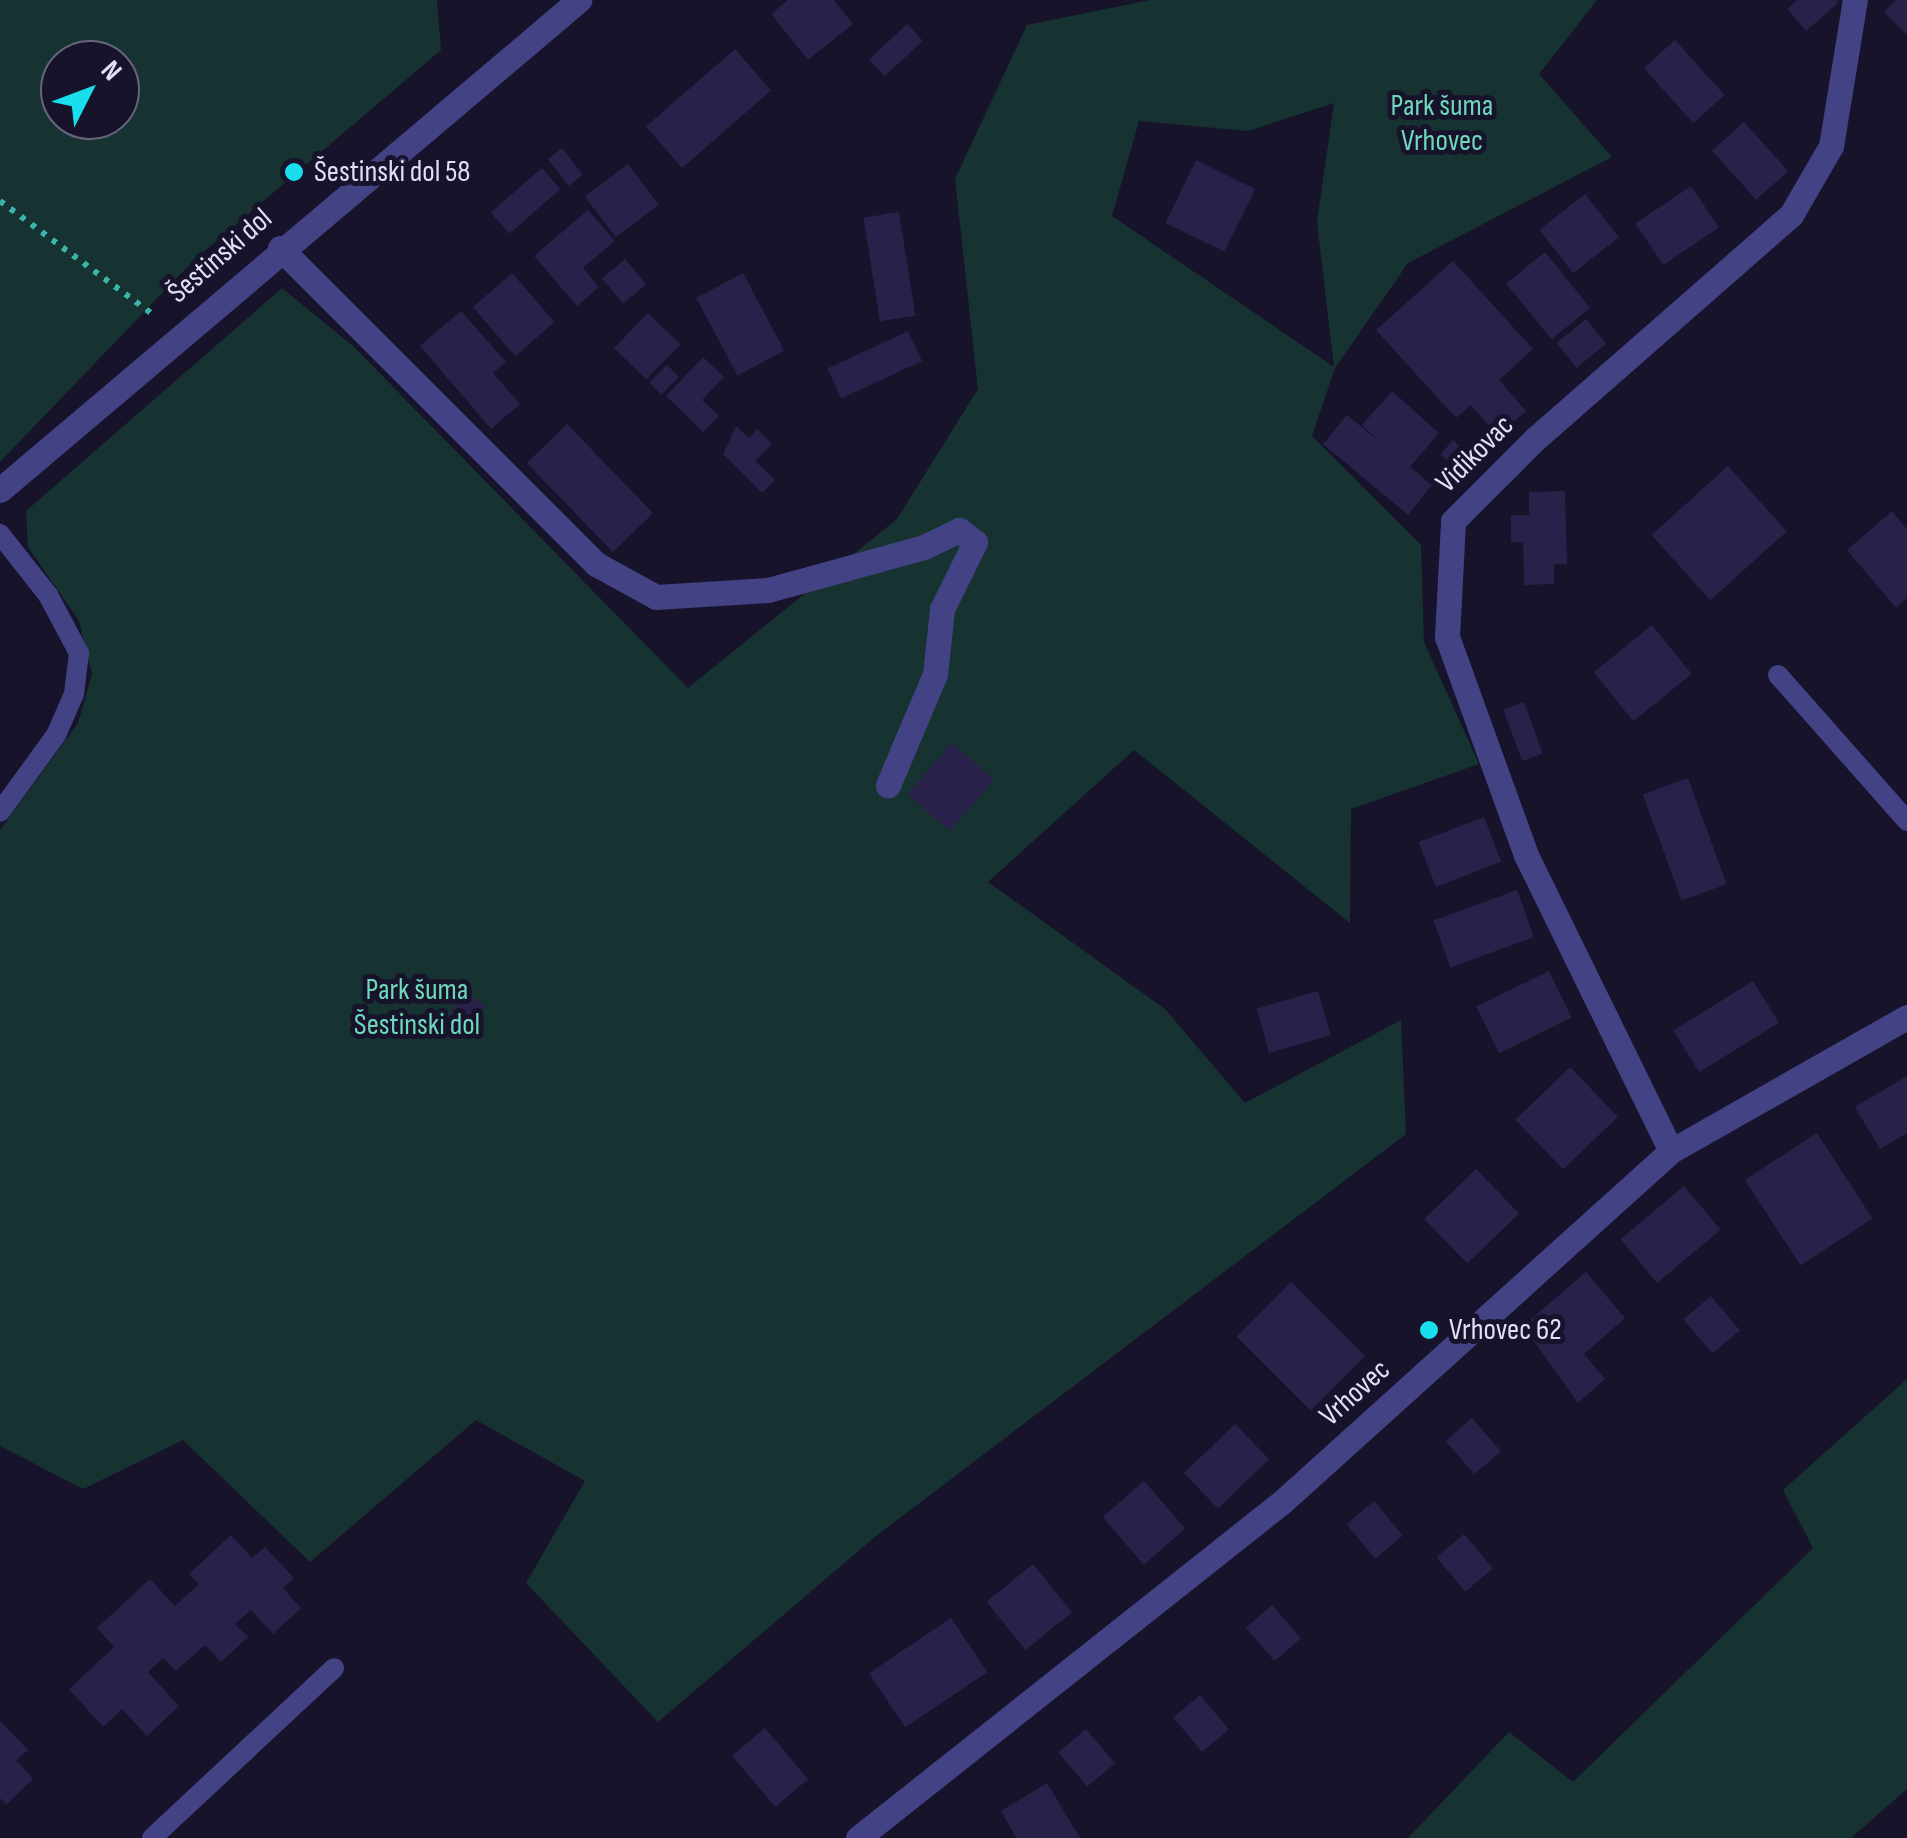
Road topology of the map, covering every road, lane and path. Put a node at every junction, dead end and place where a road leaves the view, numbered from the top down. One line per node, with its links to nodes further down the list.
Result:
1 (580, 0): 4 (street, Šestinski dol)
2 (1856, 0): 13 (street, Vidikovac)
3 (0, 202): 5 (path)
4 (280, 248): 6 (street, Šestinski dol); 9 (street)
5 (161, 321)
6 (0, 490)
7 (0, 534): 10 (lane)
8 (1778, 675): 11 (lane)
9 (888, 785)
10 (0, 812)
11 (1907, 821)
12 (1907, 1016): 13 (street, Vrhovec)
13 (1671, 1151): 16 (street, Vrhovec)
14 (334, 1668): 15 (lane)
15 (152, 1838)
16 (858, 1838)

